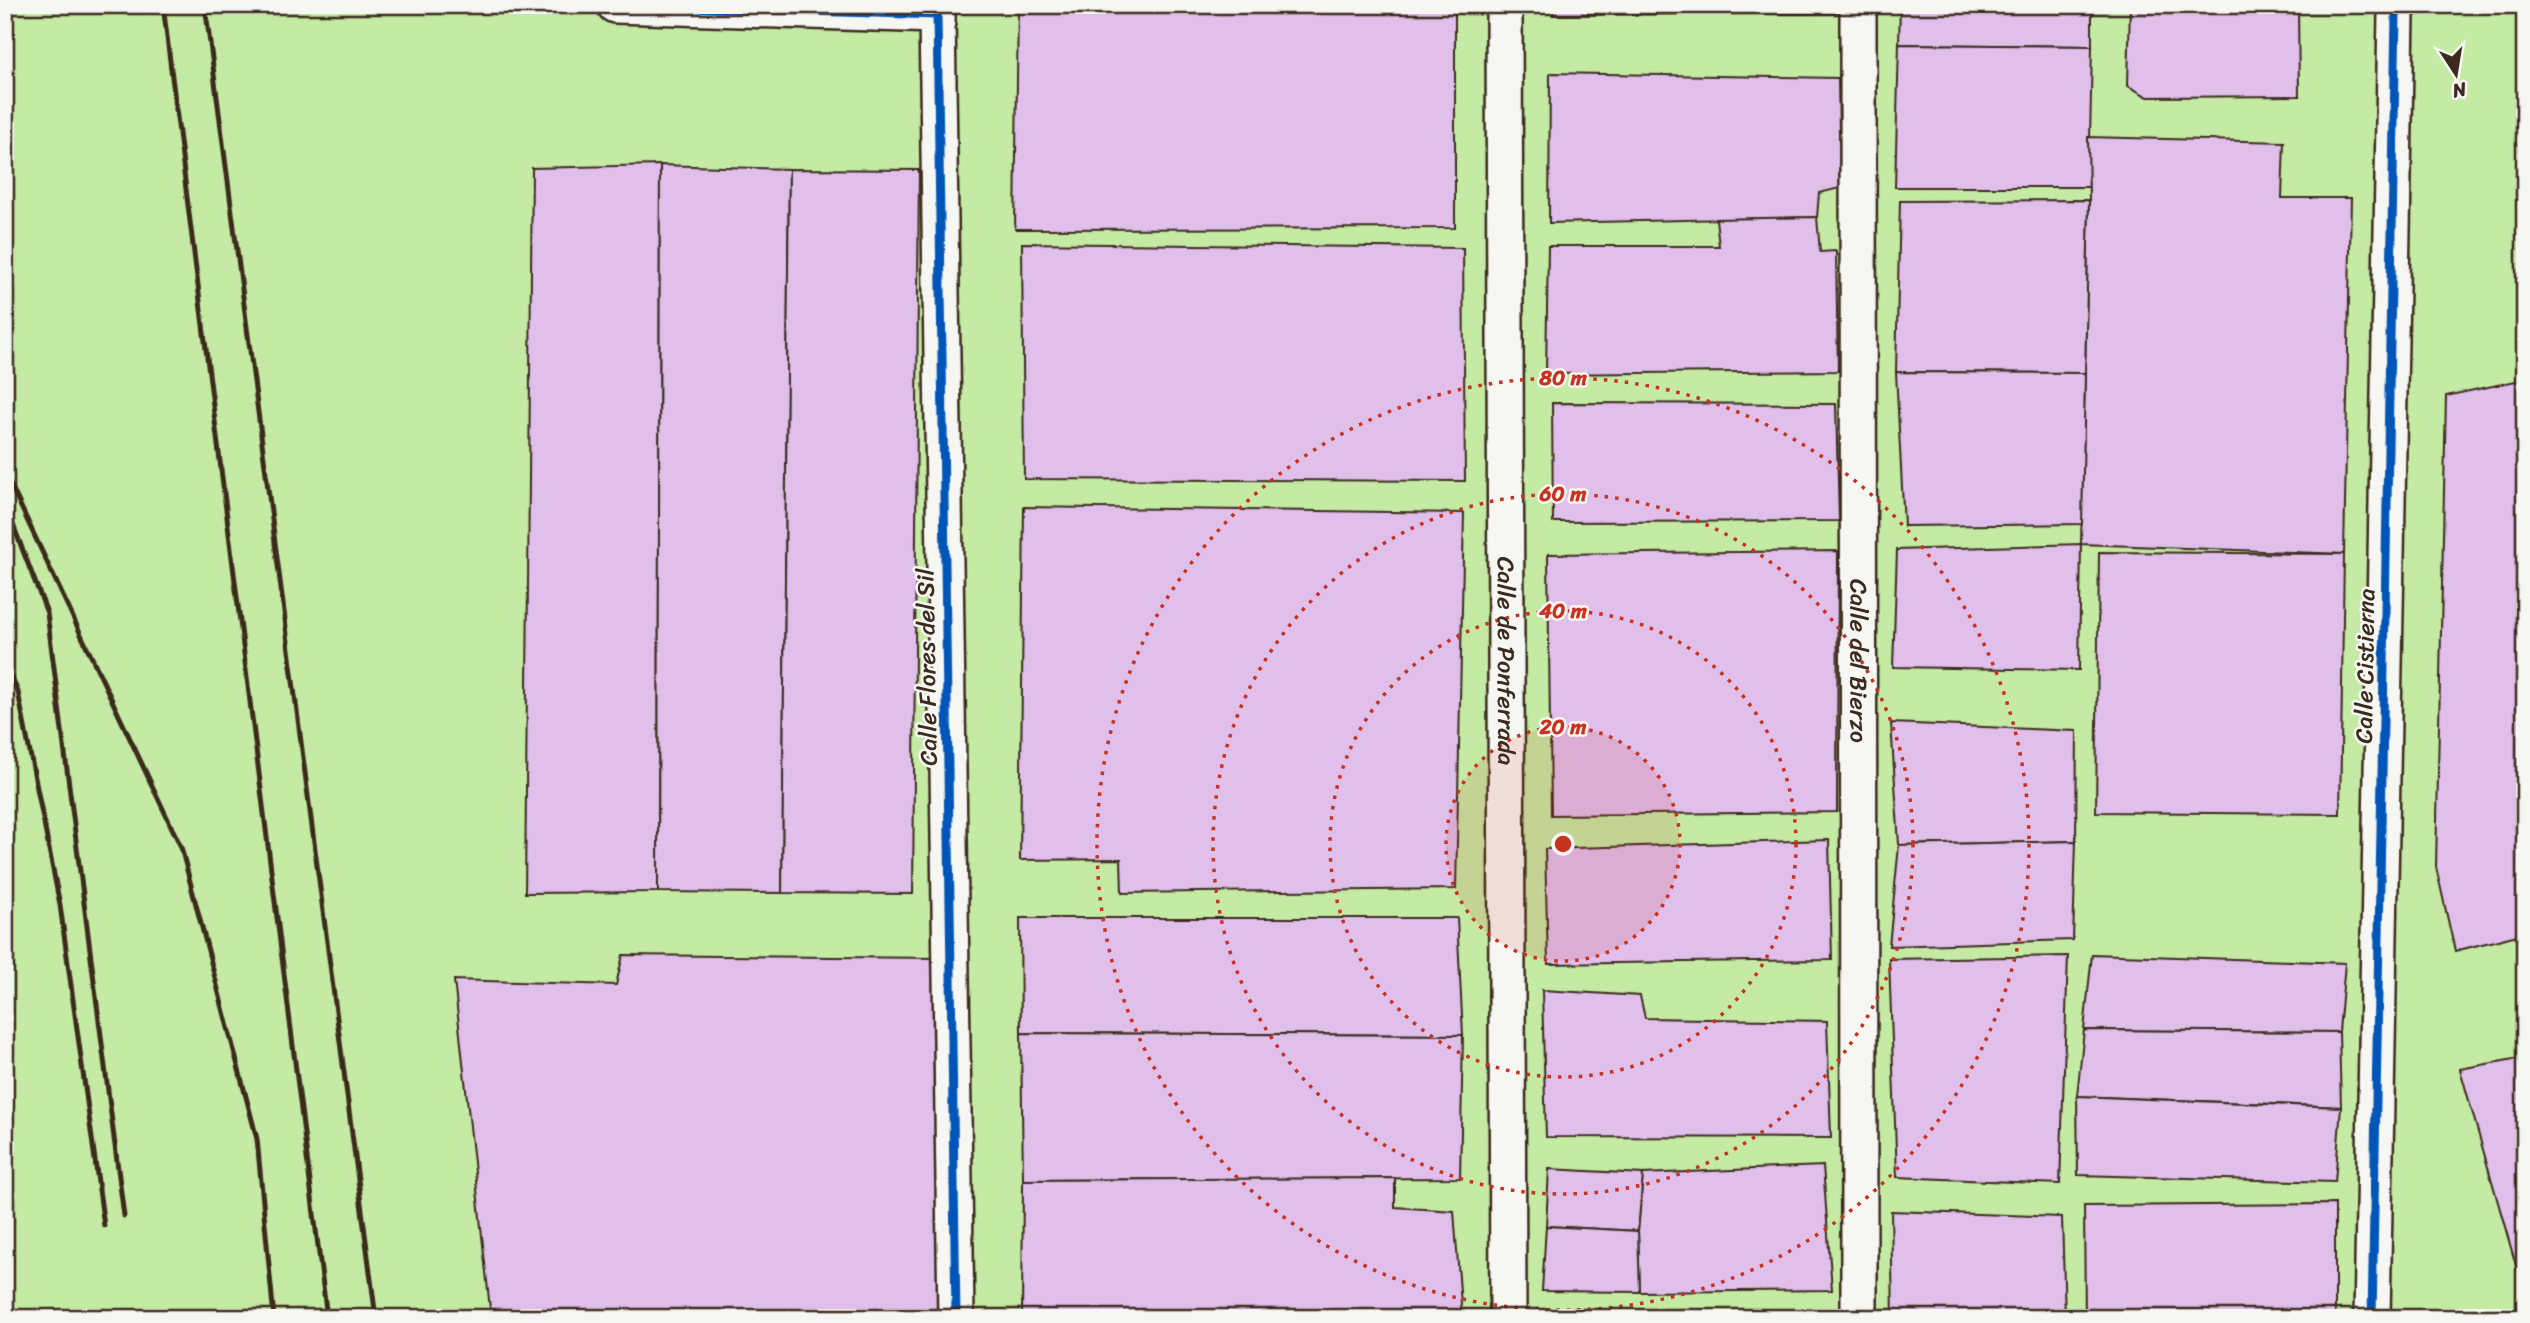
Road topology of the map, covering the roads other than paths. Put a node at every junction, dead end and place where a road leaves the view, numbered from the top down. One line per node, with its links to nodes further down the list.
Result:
1 (615, 5): 5 (street, Calle Flores del Sil)
2 (1504, 5): 6 (street, Calle de Ponferrada)
3 (1858, 5): 7 (street, Calle del Bierzo)
4 (2399, 8): 8 (street, Calle Cistierna)
5 (956, 1318)
6 (1508, 1318)
7 (1859, 1318)
8 (2372, 1318)

